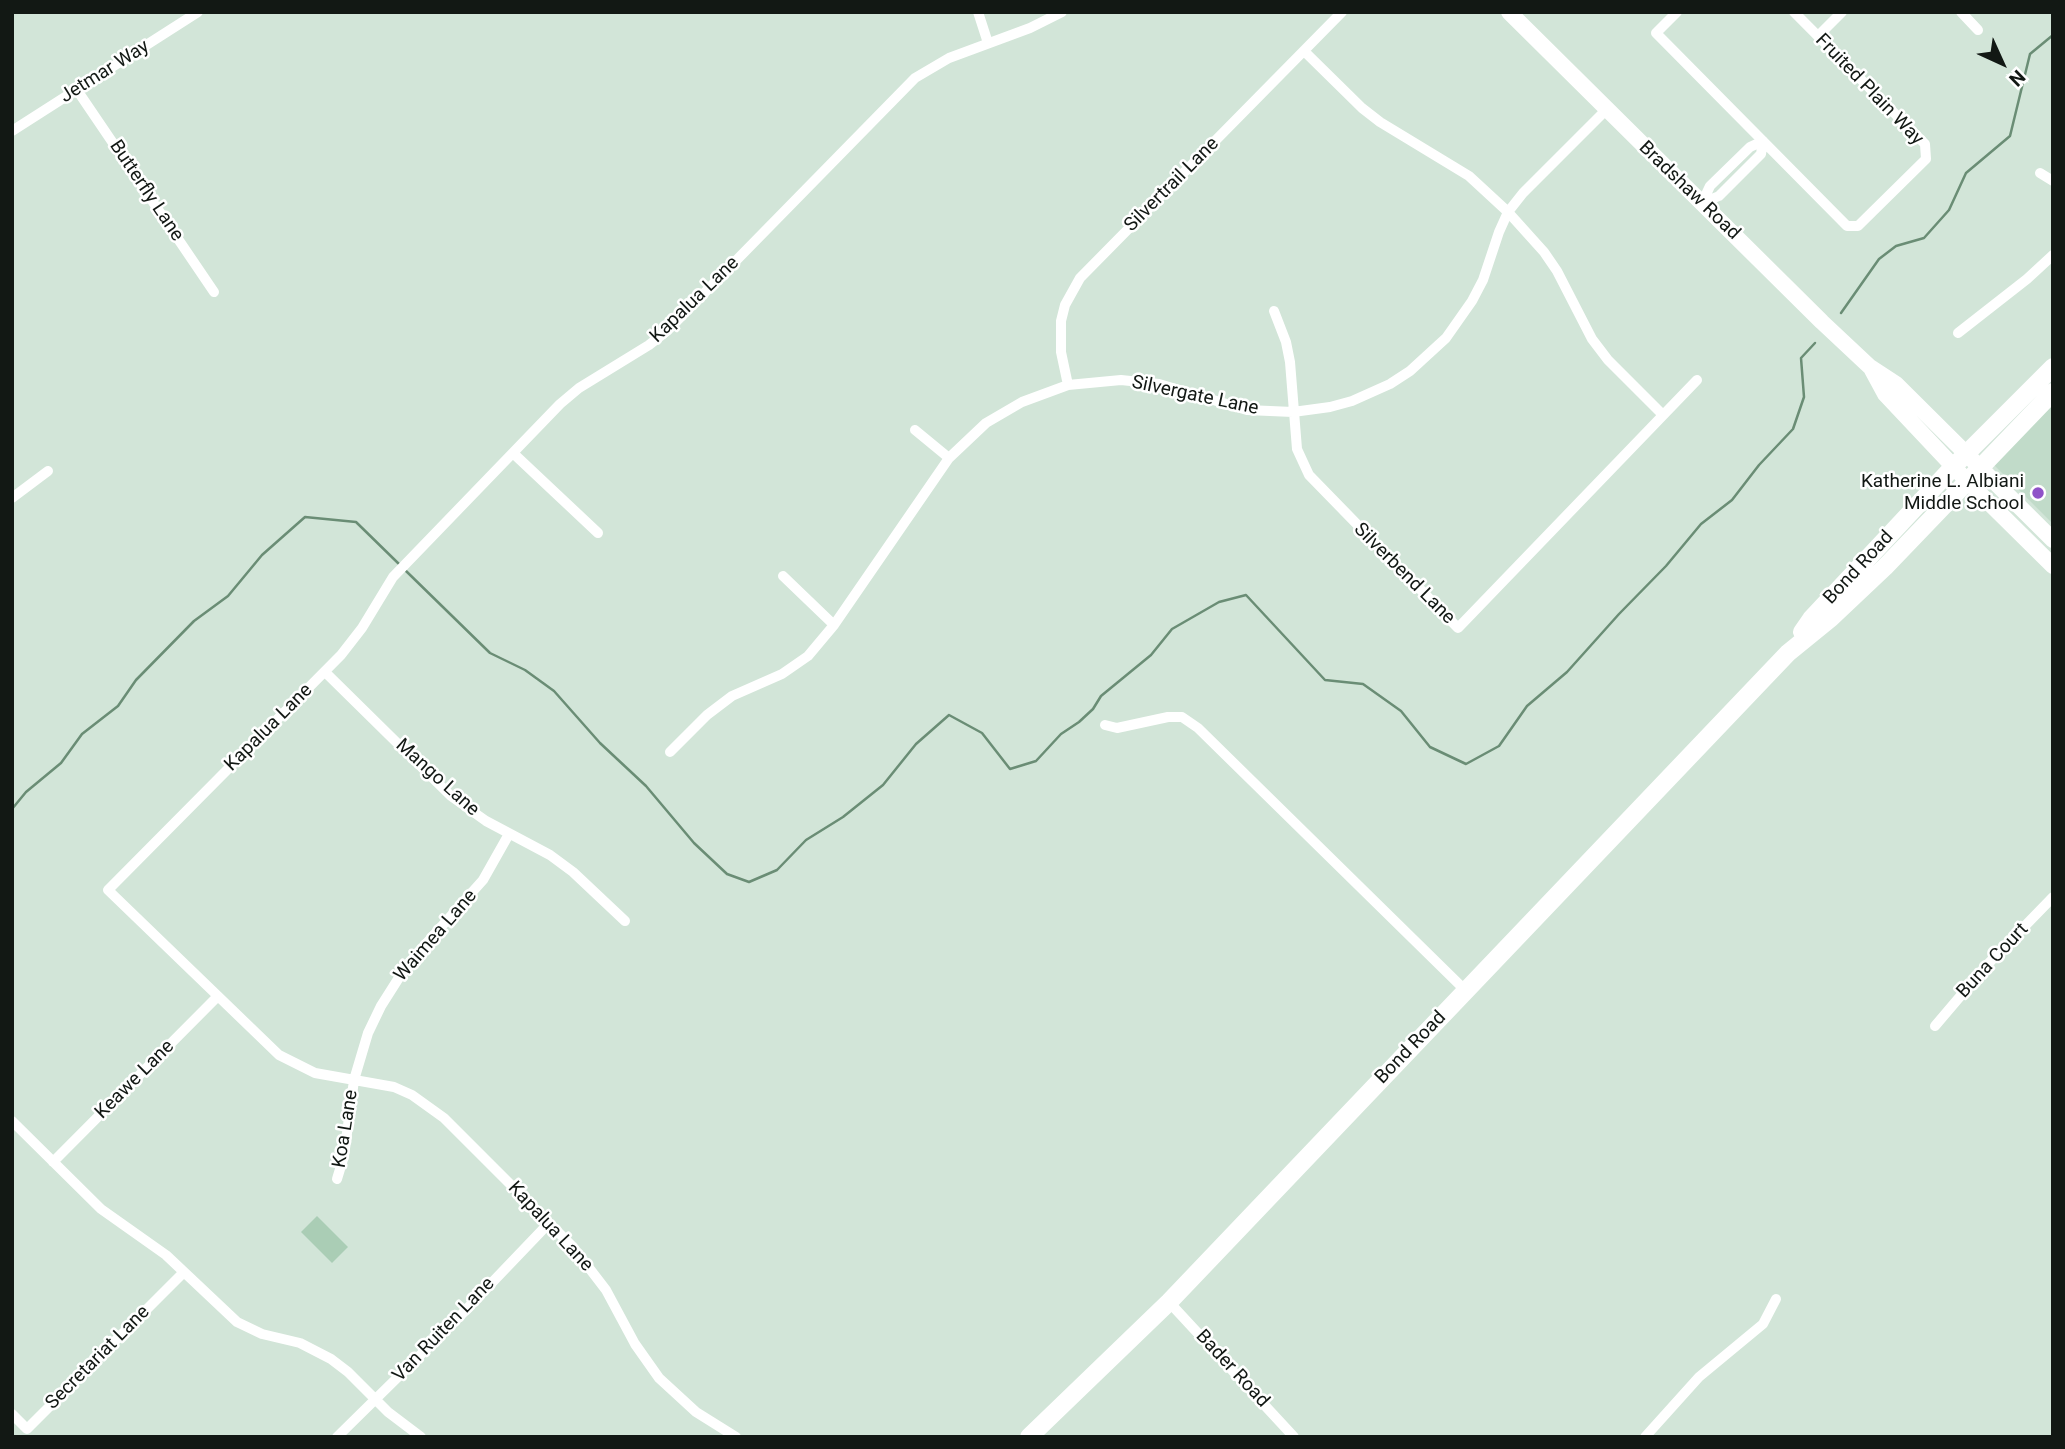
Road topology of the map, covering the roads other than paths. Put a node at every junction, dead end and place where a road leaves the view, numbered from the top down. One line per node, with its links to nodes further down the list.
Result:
1 (198, 12): 14 (street, Jetmar Way)
2 (978, 12): 12 (street)
3 (1062, 12): 12 (street, Kapalua Lane)
4 (1342, 12): 13 (street, Silvertrail Lane)
5 (1509, 12): 15 (main road, Bradshaw Road)
6 (1677, 12): 17 (street)
7 (1794, 12): 11 (street, Fruited Plain Way)
8 (1842, 12): 11 (street)
9 (1961, 12): 10 (street)
10 (1978, 30)
11 (1818, 36): 17 (street, Fruited Plain Way)
12 (988, 43): 33 (street, Kapalua Lane)
13 (1304, 51): 21 (street); 28 (street, Silvertrail Lane)
14 (77, 90): 16 (street, Jetmar Way); 23 (street, Butterfly Lane)
15 (1606, 110): 20 (main road, Bradshaw Road); 21 (street, Silvergate Lane)
16 (12, 131)
17 (1763, 141): 20 (street)
18 (2040, 173): 19 (street)
19 (2053, 181)
20 (1702, 203): 35 (main road, Bradshaw Road)
21 (1508, 212): 30 (street, Silvergate Lane); 31 (street)
22 (2053, 255): 25 (street)
23 (214, 292)
24 (1274, 311): 30 (street)
25 (1958, 333)
26 (2053, 367): 35 (main road, Bond Road)
27 (1697, 380): 31 (street, Silverbend Lane)
28 (1068, 385): 30 (street, Silvergate Lane); 34 (street, Silvergate Lane)
29 (2053, 392): 36 (main road, Bond Road)
30 (1293, 412): 31 (street, Silverbend Lane)
31 (1663, 415)
32 (915, 430): 34 (street)
33 (514, 454): 40 (street); 48 (street, Kapalua Lane)
34 (949, 458): 46 (street, Silvergate Lane)
35 (1960, 460): 36 (main road, Bradshaw Road); 38 (main road, Bradshaw Road); 41 (main road, Bond Road)
36 (1981, 468): 38 (main road, Bond Road); 42 (main road, Bradshaw Road)
37 (48, 471): 39 (street)
38 (1967, 481): 43 (main road, Bradshaw Road); 45 (main road, Bond Road)
39 (12, 498)
40 (598, 533)
41 (1887, 538): 45 (main road); 47 (main road, Bond Road)
42 (2053, 540)
43 (2053, 566)
44 (783, 576): 46 (street)
45 (1845, 605): 47 (main road, Bond Road)
46 (834, 625): 50 (street, Silvergate Lane)
47 (1788, 653): 54 (main road, Bond Road)
48 (325, 672): 51 (street, Mango Lane); 55 (street, Kapalua Lane)
49 (1105, 725): 54 (street)
50 (670, 752)
51 (509, 834): 53 (street, Mango Lane); 57 (street, Waimea Lane)
52 (2053, 897): 56 (street, Buna Court)
53 (625, 921)
54 (1466, 990): 64 (main road, Bond Road)
55 (217, 998): 57 (street, Kapalua Lane); 59 (street, Keawe Lane)
56 (1935, 1026)
57 (354, 1080): 60 (street, Koa Lane); 61 (street, Kapalua Lane)
58 (12, 1121): 59 (street)
59 (53, 1162): 62 (street)
60 (337, 1179)
61 (549, 1223): 65 (street, Van Ruiten Lane); 69 (street, Kapalua Lane)
62 (184, 1272): 65 (street); 66 (street, Secretariat Lane)
63 (1776, 1300): 72 (street)
64 (1169, 1302): 70 (main road, Bond Road); 71 (street, Bader Road)
65 (375, 1399): 67 (street, Van Ruiten Lane); 68 (street)
66 (12, 1415)
67 (337, 1437)
68 (421, 1437)
69 (736, 1437)
70 (1029, 1437)
71 (1294, 1437)
72 (1645, 1437)

